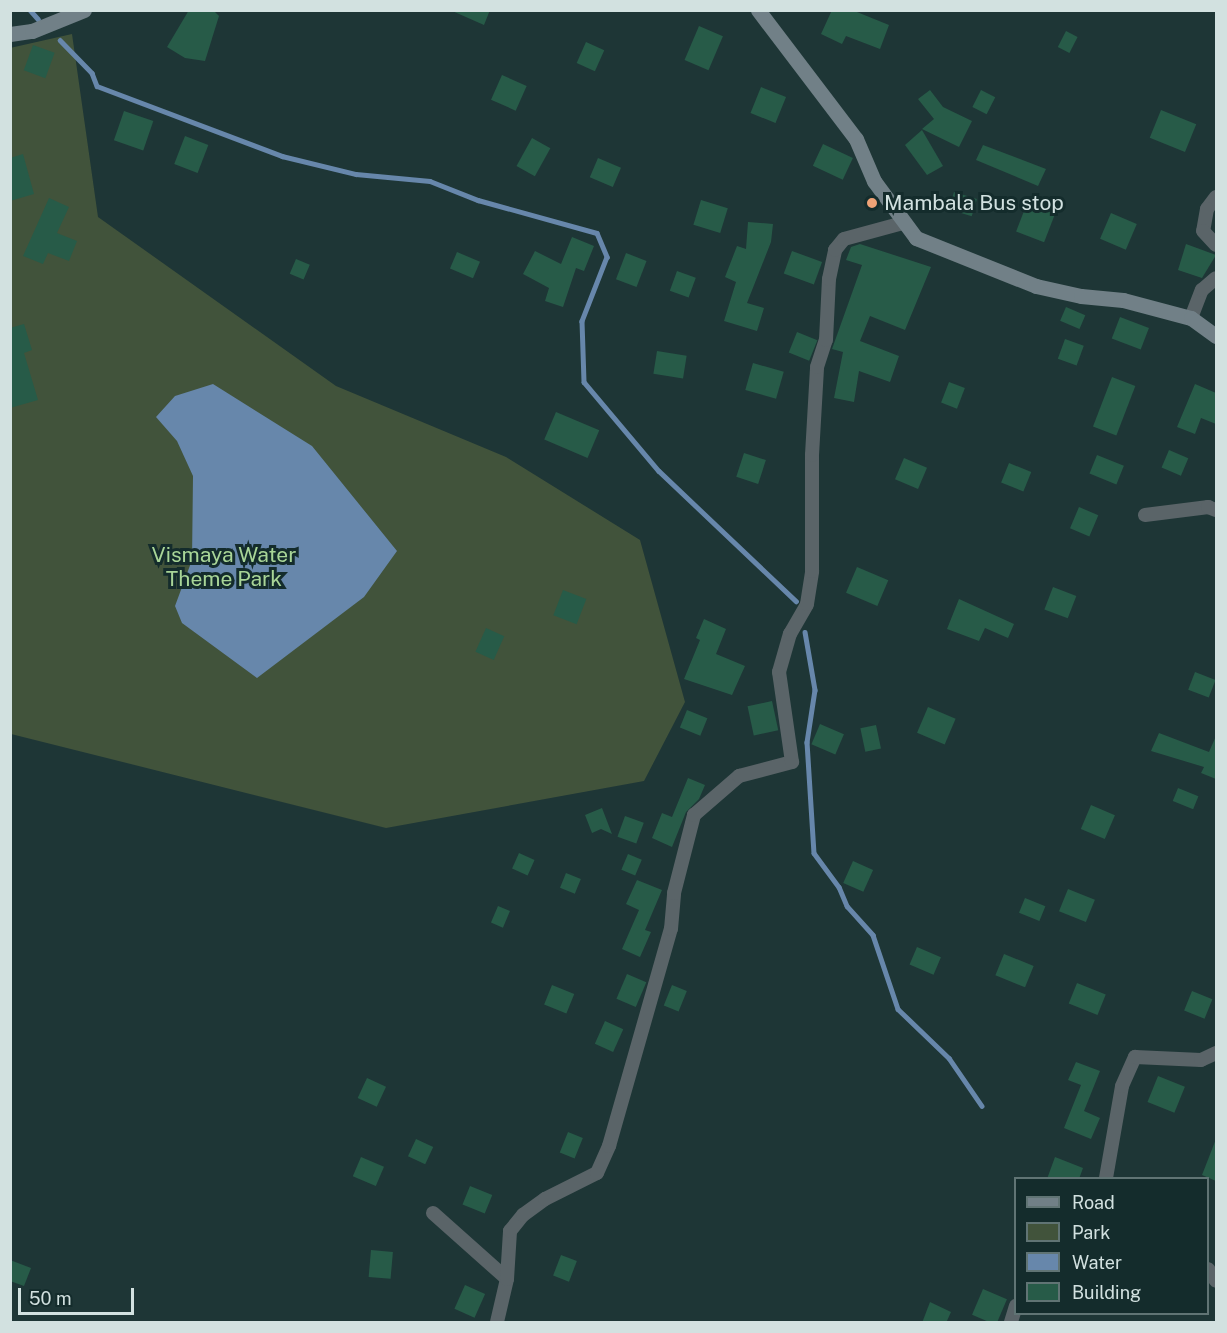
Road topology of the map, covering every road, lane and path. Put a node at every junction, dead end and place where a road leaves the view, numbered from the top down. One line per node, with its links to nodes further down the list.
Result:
1 (84, 10): 3 (main road)
2 (758, 10): 5 (main road)
3 (10, 34)
4 (1216, 197): 6 (street)
5 (903, 223): 8 (main road); 15 (street)
6 (1216, 245)
7 (1216, 278): 8 (street)
8 (1191, 318): 9 (main road)
9 (1216, 336)
10 (1216, 510): 11 (street)
11 (1145, 515)
12 (1216, 1053): 13 (street)
13 (1106, 1177)
14 (433, 1213): 15 (street)
15 (507, 1279): 16 (street)
16 (498, 1323)

